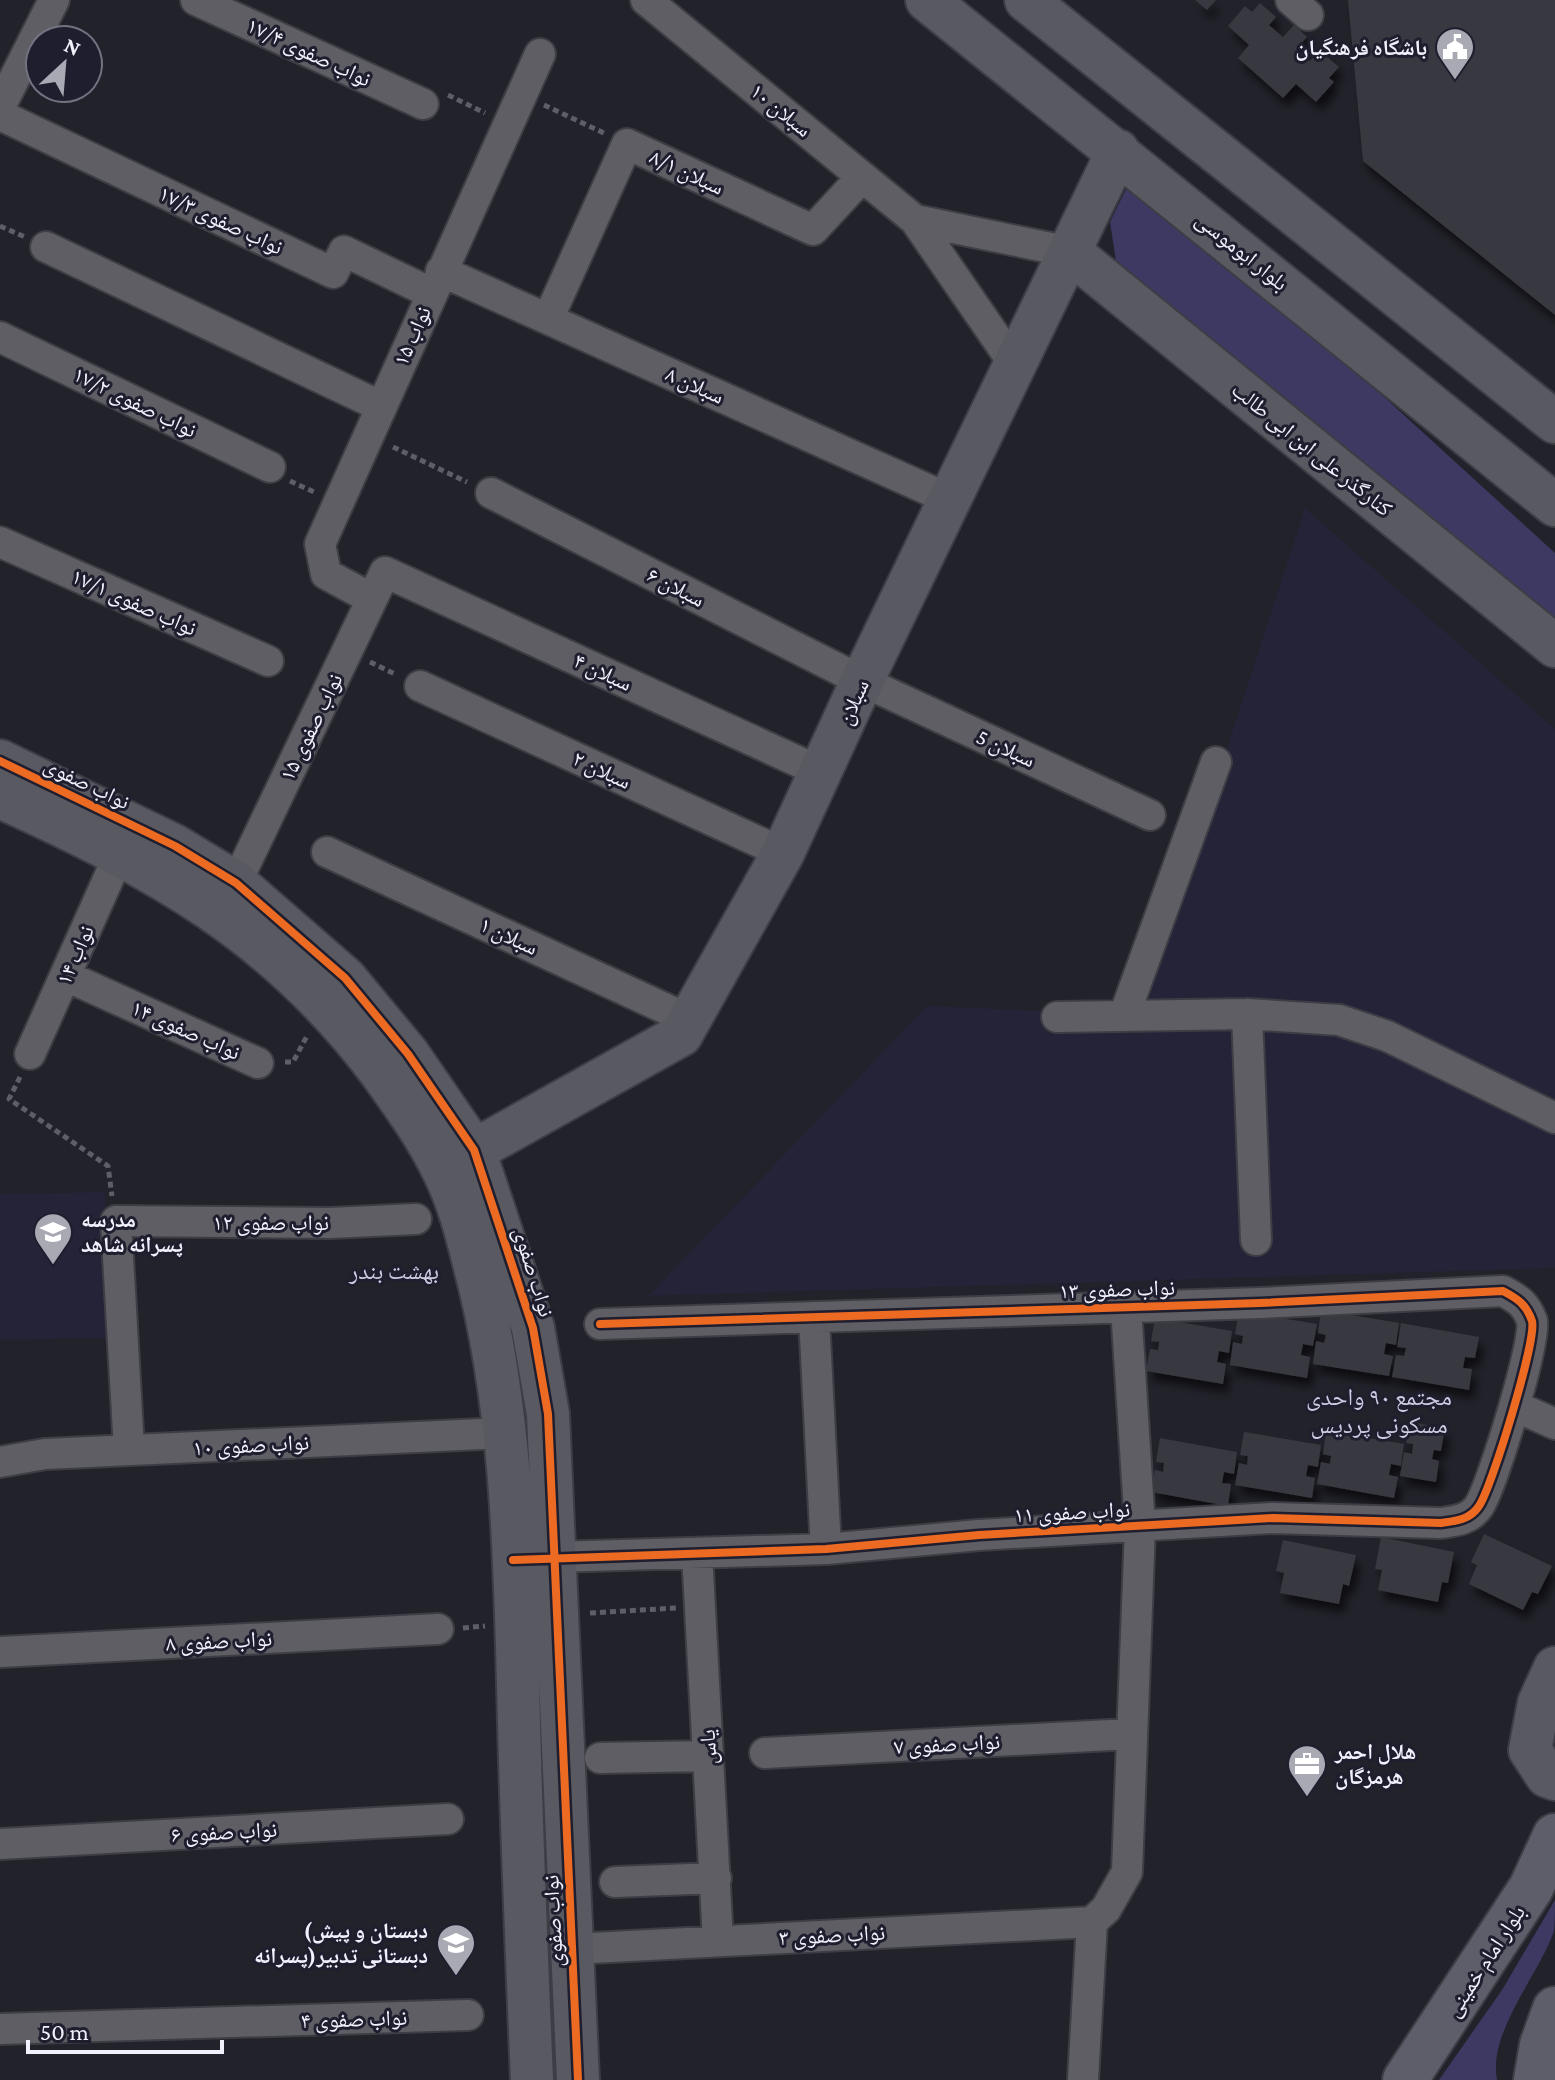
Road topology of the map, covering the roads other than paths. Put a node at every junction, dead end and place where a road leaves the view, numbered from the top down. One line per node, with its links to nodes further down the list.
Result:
1 (54, 0): 8 (street)
2 (196, 0): 7 (street, نواب صفوی ۱۷/۴)
3 (646, 0): 11 (street, سبلان ۱۰)
4 (927, 0): 10 (street, بلوار ابوموسی)
5 (1026, 0): 20 (street)
6 (540, 54): 15 (street, نواب ۱۵)
7 (423, 104)
8 (0, 107)
9 (0, 115): 15 (street, نواب صفوی ۱۷/۳)
10 (1118, 151): 14 (street, سبلان); 24 (street, بلوار ابوموسی)
11 (862, 177): 12 (street, سبلان ۱۰); 16 (street, سبلان ۸/۱)
12 (915, 220): 14 (street, سبلان ۱۰); 18 (street, سبلان ۱۰)
13 (46, 247): 19 (street)
14 (1070, 252): 18 (street, سبلان); 27 (street, کنارگذر علی ابن ابی طالب)
15 (436, 282): 16 (street, سبلان ۸); 19 (street, نواب ۱۵)
16 (548, 319): 23 (street, سبلان ۸)
17 (0, 337): 21 (street, نواب صفوی ۱۷/۲)
18 (1015, 365): 23 (street, سبلان)
19 (380, 406): 26 (street, نواب ۱۵)
20 (1555, 422)
21 (270, 467)
22 (491, 493): 29 (street, سبلان ۶)
23 (949, 499): 29 (street, سبلان)
24 (1555, 505)
25 (0, 542): 28 (street, نواب صفوی ۱۷/۱)
26 (378, 585): 33 (street, سبلان ۴); 39 (street, نواب صفوی ۱۵)
27 (1555, 646)
28 (268, 661)
29 (862, 681): 33 (street, سبلان); 35 (street, سبلان 5)
30 (420, 686): 38 (street, سبلان ۲)
31 (0, 761): 36 (street, نواب صفوی)
32 (1216, 762): 42 (street)
33 (821, 772): 38 (street, سبلان)
34 (0, 797): 36 (street, نواب صفوی)
35 (1150, 815)
36 (103, 834): 39 (street, نواب صفوی); 40 (street, نواب ۱۴); 48 (street, نواب صفوی)
37 (327, 852): 44 (street, سبلان ۱)
38 (783, 853): 44 (street, سبلان)
39 (236, 883): 48 (street, نواب صفوی)
40 (66, 976): 45 (street, نواب ۱۴); 46 (street, نواب صفوی ۱۴)
41 (1247, 1014): 42 (street); 47 (street); 50 (street)
42 (1124, 1016): 43 (street)
43 (1057, 1017)
44 (690, 1020): 48 (street, سبلان)
45 (30, 1054)
46 (258, 1063)
47 (1555, 1118)
48 (458, 1159): 56 (street, نواب صفوی); 62 (street, نواب صفوی)
49 (416, 1219): 57 (street, نواب صفوی ۱۲)
50 (1256, 1240)
51 (1126, 1307): 52 (street, نواب صفوی ۱۳); 54 (street, نواب صفوی ۱۳); 59 (street)
52 (814, 1317): 53 (street, نواب صفوی ۱۳); 60 (street)
53 (600, 1324)
54 (1515, 1406): 55 (street); 59 (street, نواب صفوی ۱۱)
55 (1555, 1424)
56 (504, 1433): 57 (street, نواب صفوی ۱۰); 63 (street, نواب صفوی)
57 (129, 1450): 58 (street, نواب صفوی ۱۰)
58 (0, 1462)
59 (1140, 1527): 60 (street, نواب صفوی ۱۱); 67 (street)
60 (826, 1549): 61 (street, نواب صفوی ۱۱)
61 (697, 1553): 62 (street, نواب صفوی ۱۱); 69 (street, یاس)
62 (555, 1557): 63 (street); 79 (street, نواب صفوی)
63 (513, 1560): 80 (street, نواب صفوی)
64 (438, 1629): 65 (street, نواب صفوی ۸)
65 (0, 1652)
66 (1555, 1668): 71 (street)
67 (1130, 1734): 68 (street, نواب صفوی ۷); 77 (street)
68 (765, 1753)
69 (708, 1756): 70 (street); 75 (street, یاس)
70 (600, 1758)
71 (1555, 1779)
72 (448, 1819): 74 (street, نواب صفوی ۶)
73 (1555, 1836): 87 (main road, بلوار امام خمینی)
74 (0, 1844)
75 (716, 1878): 76 (street); 78 (street, یاس)
76 (615, 1882)
77 (1092, 1922): 78 (street, نواب صفوی ۳); 86 (street)
78 (718, 1941): 79 (street, نواب صفوی ۳)
79 (572, 1949): 80 (street); 85 (street, نواب صفوی)
80 (527, 1952): 84 (street, نواب صفوی)
81 (1555, 2009): 88 (main road)
82 (468, 2015): 83 (street, نواب صفوی ۴)
83 (0, 2029)
84 (532, 2080)
85 (578, 2080)
86 (1083, 2080)
87 (1405, 2080)
88 (1536, 2080)

